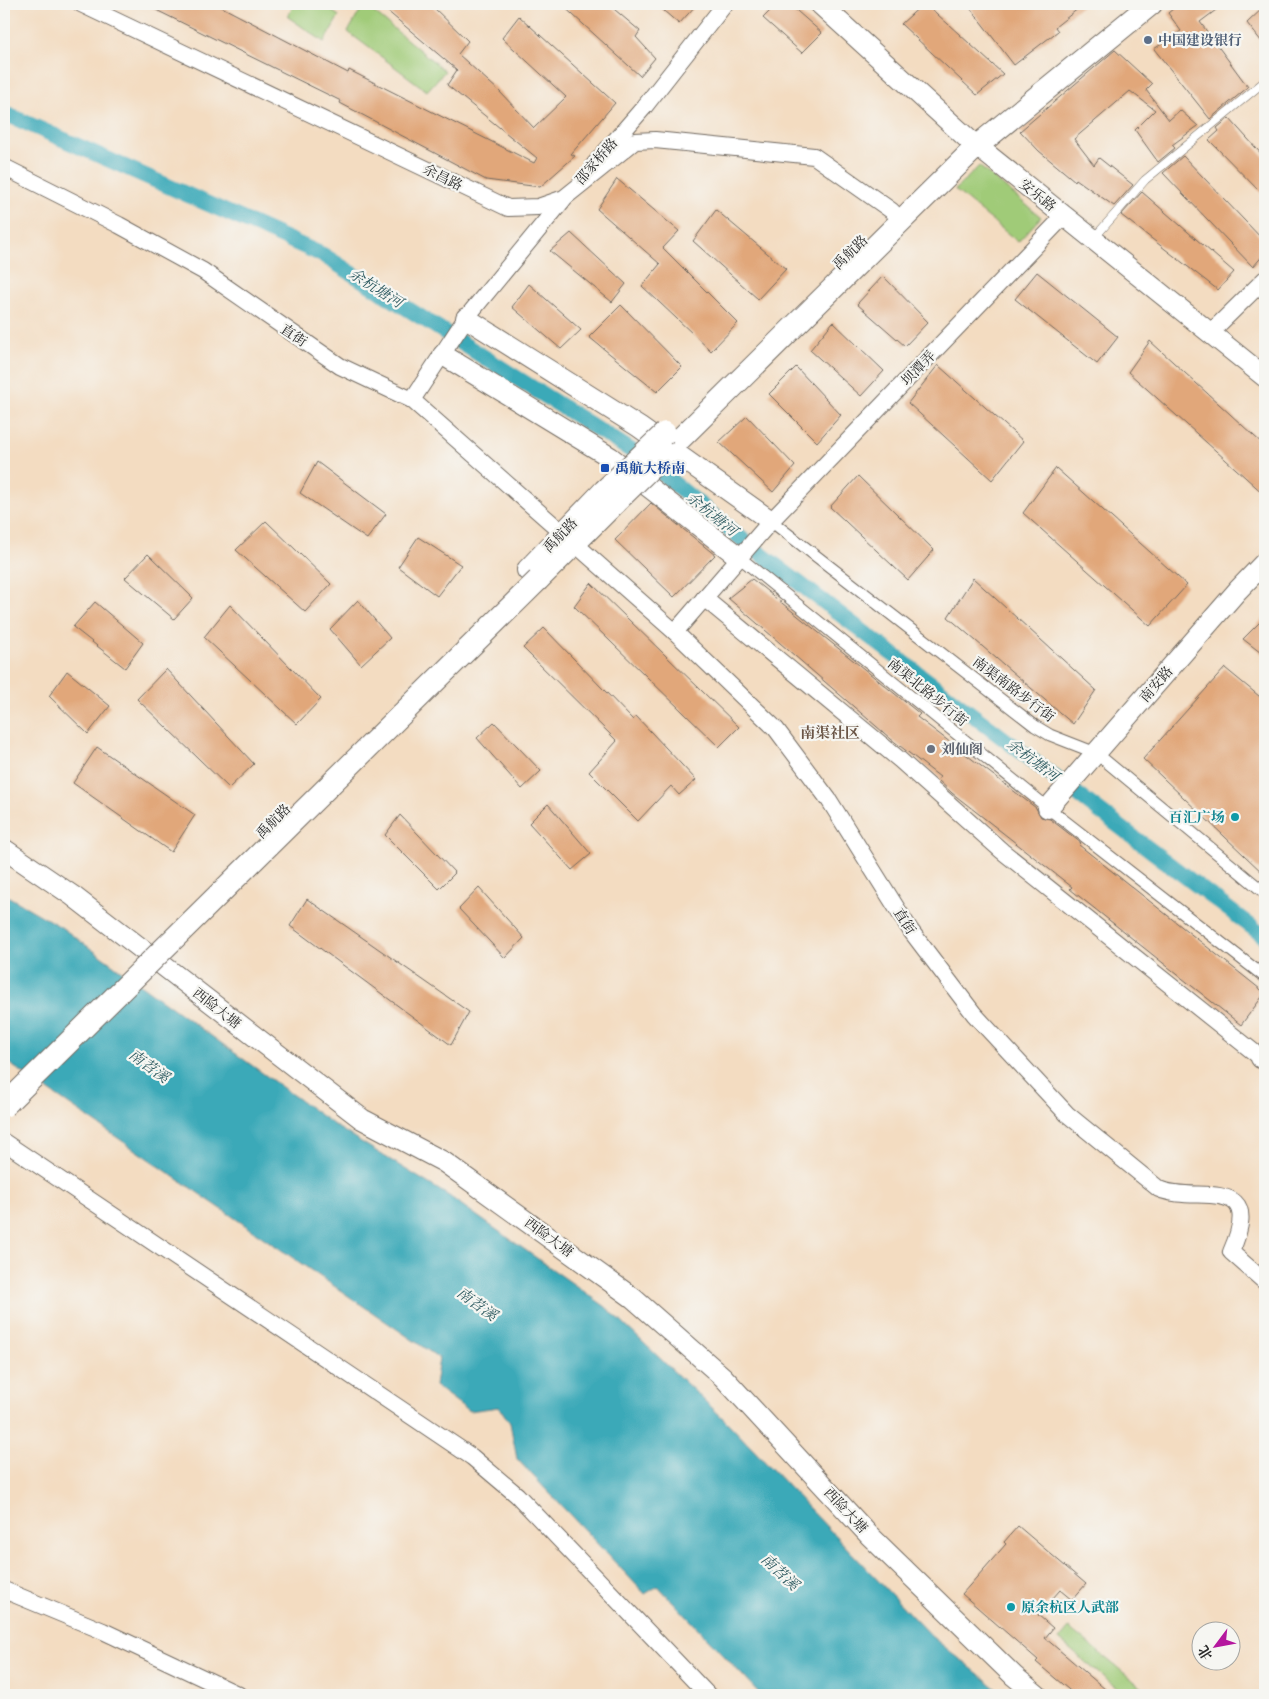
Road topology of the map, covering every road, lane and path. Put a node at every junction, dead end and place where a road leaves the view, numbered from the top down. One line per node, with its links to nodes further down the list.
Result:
1 (81, 4): 9 (street, 余昌路)
2 (725, 4): 9 (street, 邵家桥路)
3 (820, 4): 7 (street, 安乐路)
4 (1136, 4): 7 (main road, 禹航路)
5 (1151, 4): 7 (main road, 禹航路)
6 (1265, 81): 12 (lane)
7 (972, 142): 10 (main road, 禹航路); 11 (street, 安乐路); 19 (main road, 禹航路)
8 (4, 167): 18 (street, 直街)
9 (564, 198): 10 (street, 余昌路); 14 (street, 邵家桥路)
10 (892, 211): 19 (main road, 禹航路)
11 (1064, 216): 12 (street, 安乐路); 20 (street, 坝潭弄)
12 (1093, 239): 15 (street, 安乐路)
13 (1265, 279): 15 (street)
14 (466, 318): 16 (street, 邵家桥路); 20 (street)
15 (1210, 333): 17 (street, 安乐路)
16 (443, 355): 18 (street, 邵家桥路); 22 (street)
17 (1265, 377)
18 (412, 400): 21 (street, 直街)
19 (671, 438): 21 (main road, 禹航路, bridge)
20 (771, 521): 22 (street, 坝潭弄); 27 (street, 南渠南路步行街)
21 (569, 538): 24 (main road, 禹航路); 26 (street, 直街)
22 (741, 555): 25 (street, 坝潭弄); 28 (street, 南渠北路步行街)
23 (1265, 562): 27 (street, 南安路)
24 (533, 575): 33 (main road, 禹航路); 34 (main road, bridge)
25 (704, 598): 26 (street, 坝潭弄); 32 (street)
26 (675, 632): 36 (street, 直街)
27 (1094, 756): 28 (street, 南安路); 30 (street, 南渠南路步行街)
28 (1048, 808): 31 (street, 南渠北路步行街)
29 (4, 849): 40 (street, 西险大塘)
30 (1265, 893)
31 (1265, 977)
32 (1264, 1058)
33 (4, 1088)
34 (4, 1106)
35 (4, 1142): 39 (street)
36 (1265, 1282)
37 (4, 1590): 38 (street)
38 (239, 1695)
39 (708, 1695)
40 (1037, 1695)

